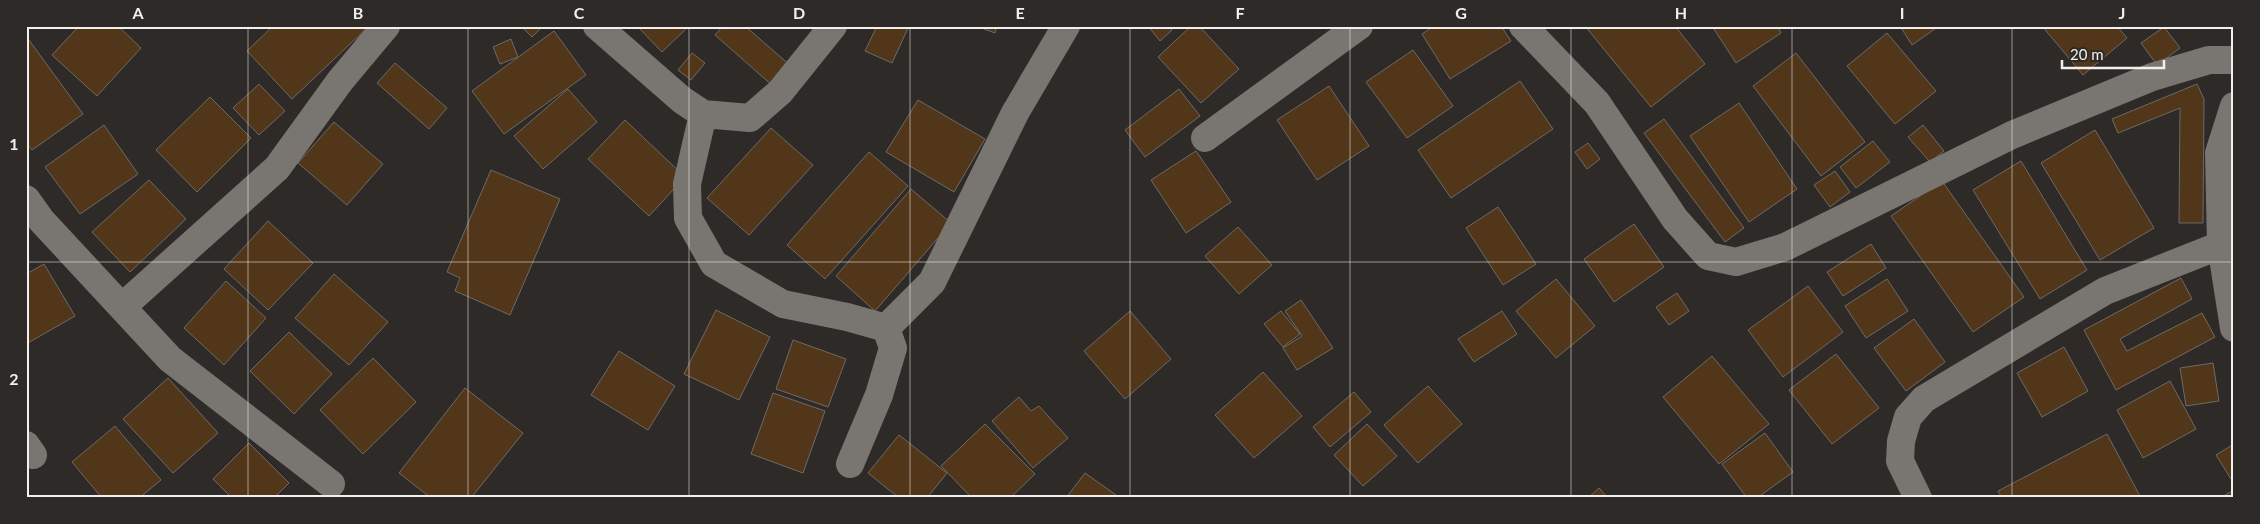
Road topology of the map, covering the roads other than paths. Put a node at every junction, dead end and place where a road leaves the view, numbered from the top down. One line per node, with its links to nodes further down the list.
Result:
1 (386, 26): 13 (street)
2 (597, 26): 9 (street)
3 (833, 26): 9 (street)
4 (1066, 26): 14 (street)
5 (1359, 26): 10 (street)
6 (1523, 26): 7 (street)
7 (2234, 60)
8 (2234, 106): 12 (street)
9 (703, 114): 14 (street)
10 (1205, 138)
11 (31, 216): 13 (street)
12 (2220, 246): 15 (street); 18 (street)
13 (122, 307): 17 (street)
14 (886, 328): 16 (street)
15 (2234, 328)
16 (850, 464)
17 (331, 484)
18 (1918, 498)

